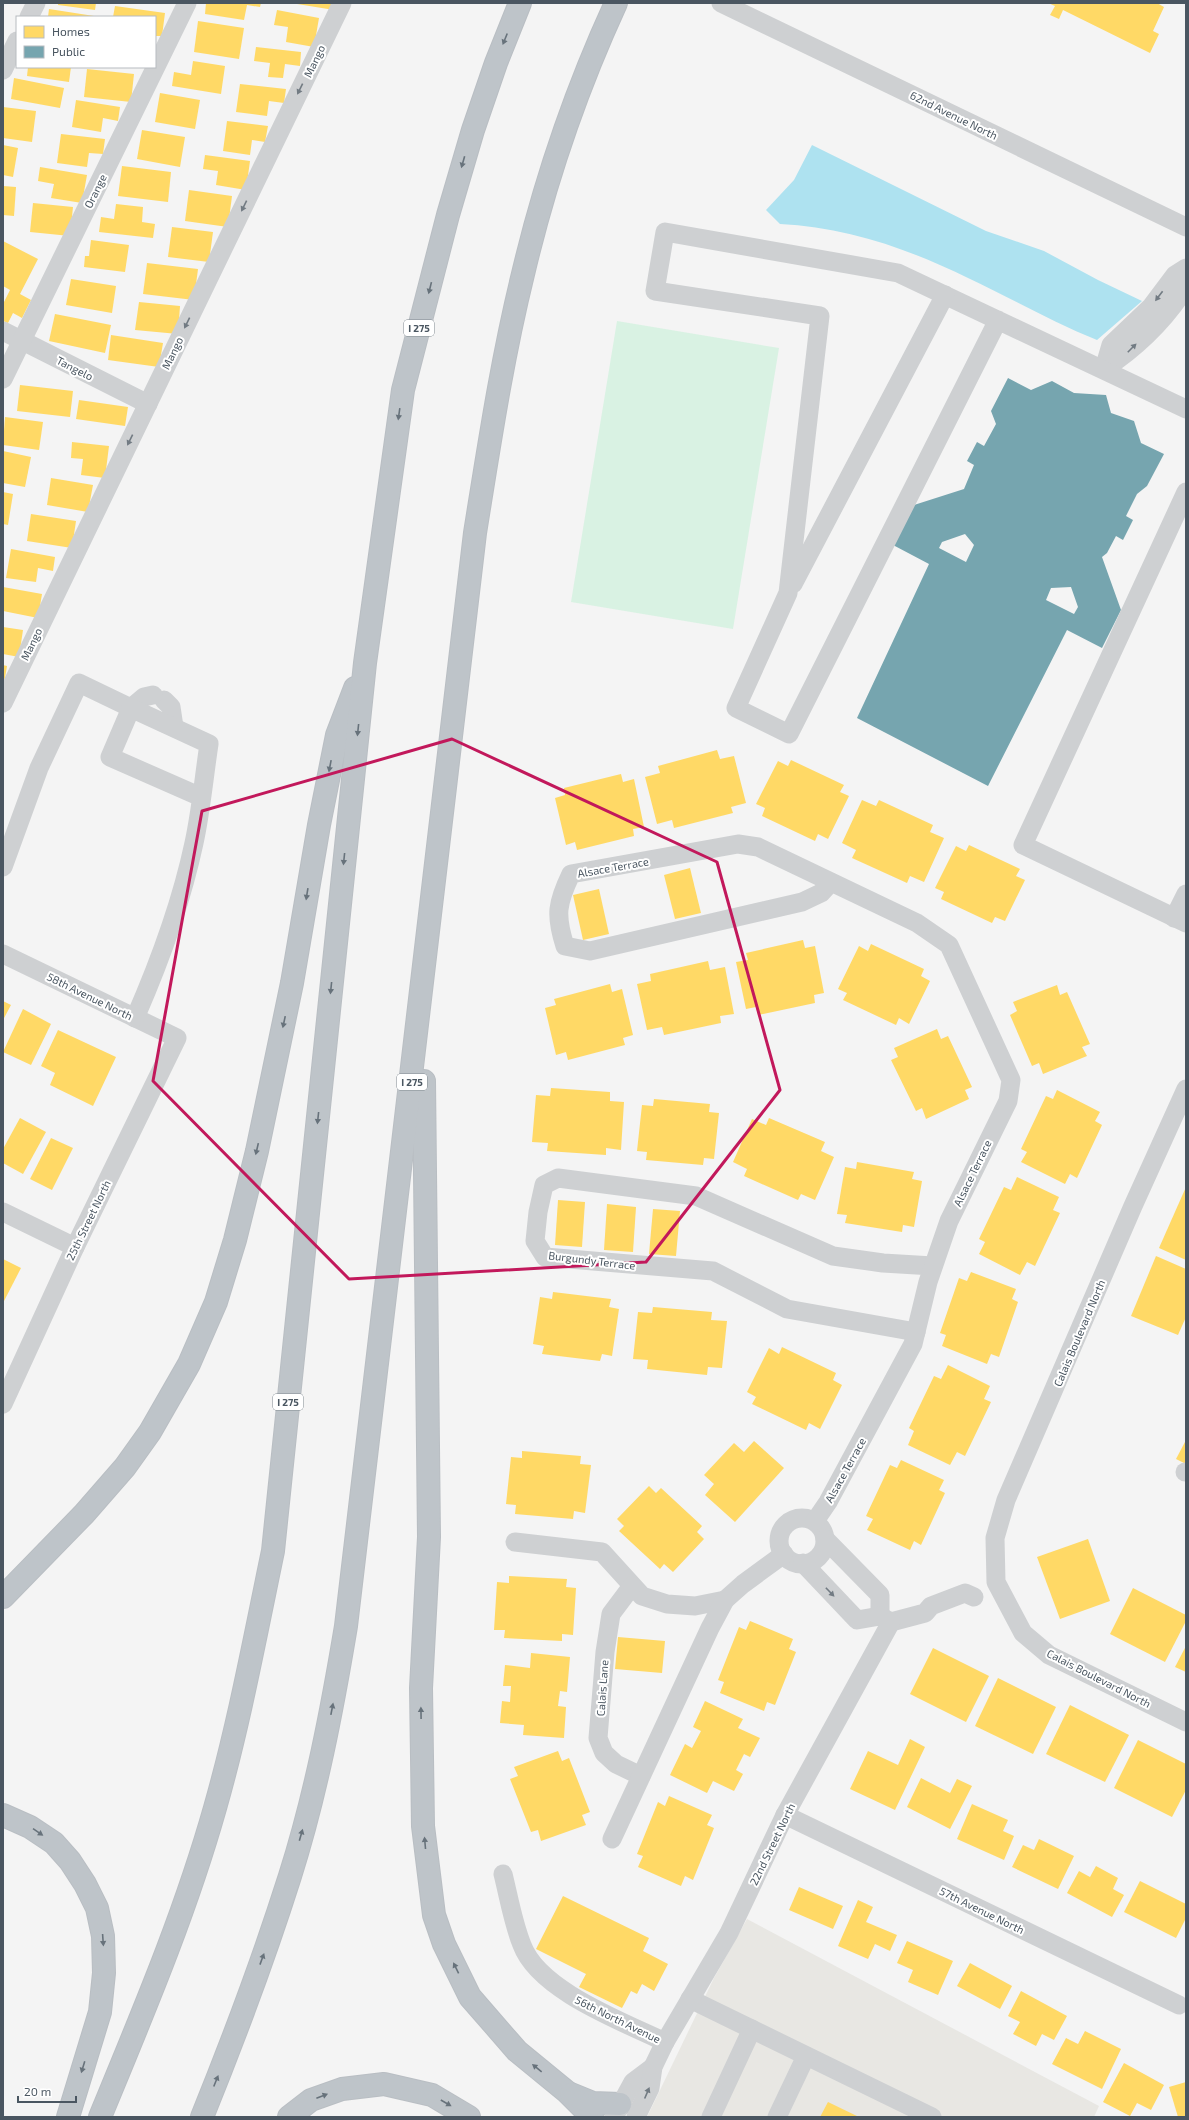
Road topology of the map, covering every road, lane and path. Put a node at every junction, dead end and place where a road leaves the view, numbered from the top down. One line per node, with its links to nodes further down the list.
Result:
1 (36, 3): 7 (street)
2 (187, 3): 9 (street, Orange)
3 (342, 3): 21 (street, Mango, one-way to 21)
4 (520, 3): 25 (highway, I 275, one-way to 25)
5 (616, 3): 34 (highway, I 275)
6 (721, 3): 12 (street, 62nd Avenue North)
7 (30, 16)
8 (16, 43): 11 (street)
9 (156, 66)
10 (155, 68): 18 (street, Orange)
11 (3, 70)
12 (1186, 227)
13 (1186, 268): 19 (street, one-way to 19)
14 (1186, 287): 19 (street, one-way to 14)
15 (945, 295): 16 (street); 24 (street); 24 (street)
16 (998, 320): 19 (street); 24 (street)
17 (3, 332): 18 (street, Tangelo)
18 (21, 340): 20 (street, Orange); 21 (street, Tangelo)
19 (1104, 369): 22 (street)
20 (3, 379)
21 (148, 404): 26 (street, Mango, one-way to 26)
22 (1186, 409)
23 (1186, 492): 33 (street)
24 (788, 593)
25 (365, 663): 51 (highway, one-way to 51); 68 (highway, I 275, one-way to 68)
26 (3, 703)
27 (131, 708): 28 (street); 28 (street); 29 (street); 30 (street)
28 (174, 727): 29 (street)
29 (201, 797): 36 (street)
30 (3, 867)
31 (832, 882): 31 (street, Alsace Terrace); 41 (street, Alsace Terrace)
32 (1186, 894): 33 (street)
33 (1180, 920)
34 (427, 950): 65 (highway, one-way to 34); 69 (highway, I 275, one-way to 34)
35 (3, 954): 36 (street, 58th Avenue North)
36 (135, 1018): 37 (street, 58th Avenue North)
37 (177, 1038): 40 (street, 25th Street North)
38 (1186, 1090): 49 (street, Calais Boulevard North)
39 (3, 1212): 40 (street)
40 (75, 1247): 43 (street, 25th Street North)
41 (933, 1266): 42 (street, Alsace Terrace); 42 (street, Burgundy Terrace)
42 (916, 1332): 44 (street, Alsace Terrace)
43 (3, 1404)
44 (814, 1521): 45 (street); 47 (street)
45 (825, 1539): 48 (street); 53 (street)
46 (515, 1542): 50 (street)
47 (784, 1554): 48 (street); 52 (street)
48 (803, 1563): 53 (street, one-way to 53)
49 (996, 1582): 53 (street); 54 (street, Calais Boulevard North)
50 (632, 1586): 52 (street); 55 (street, Calais Lane)
51 (3, 1597)
52 (725, 1600): 55 (street)
53 (885, 1619): 57 (street, 22nd Street North)
54 (1186, 1722)
55 (641, 1776): 58 (street)
56 (3, 1815): 67 (highway, one-way to 67)
57 (785, 1815): 60 (street, 22nd Street North); 61 (street, 57th Avenue North)
58 (612, 1838)
59 (502, 1874): 63 (street, 56th North Avenue)
60 (690, 1999): 62 (street); 63 (street, 22nd Street North)
61 (1179, 2005)
62 (752, 2029): 64 (street); 73 (street)
63 (666, 2042): 66 (street, 22nd Street North)
64 (806, 2056): 74 (street); 75 (street)
65 (567, 2092): 66 (highway); 72 (highway)
66 (624, 2113)
67 (68, 2117)
68 (100, 2117)
69 (202, 2117)
70 (289, 2117): 71 (highway, one-way to 71)
71 (469, 2117)
72 (592, 2117)
73 (711, 2117)
74 (777, 2117)
75 (932, 2117)

